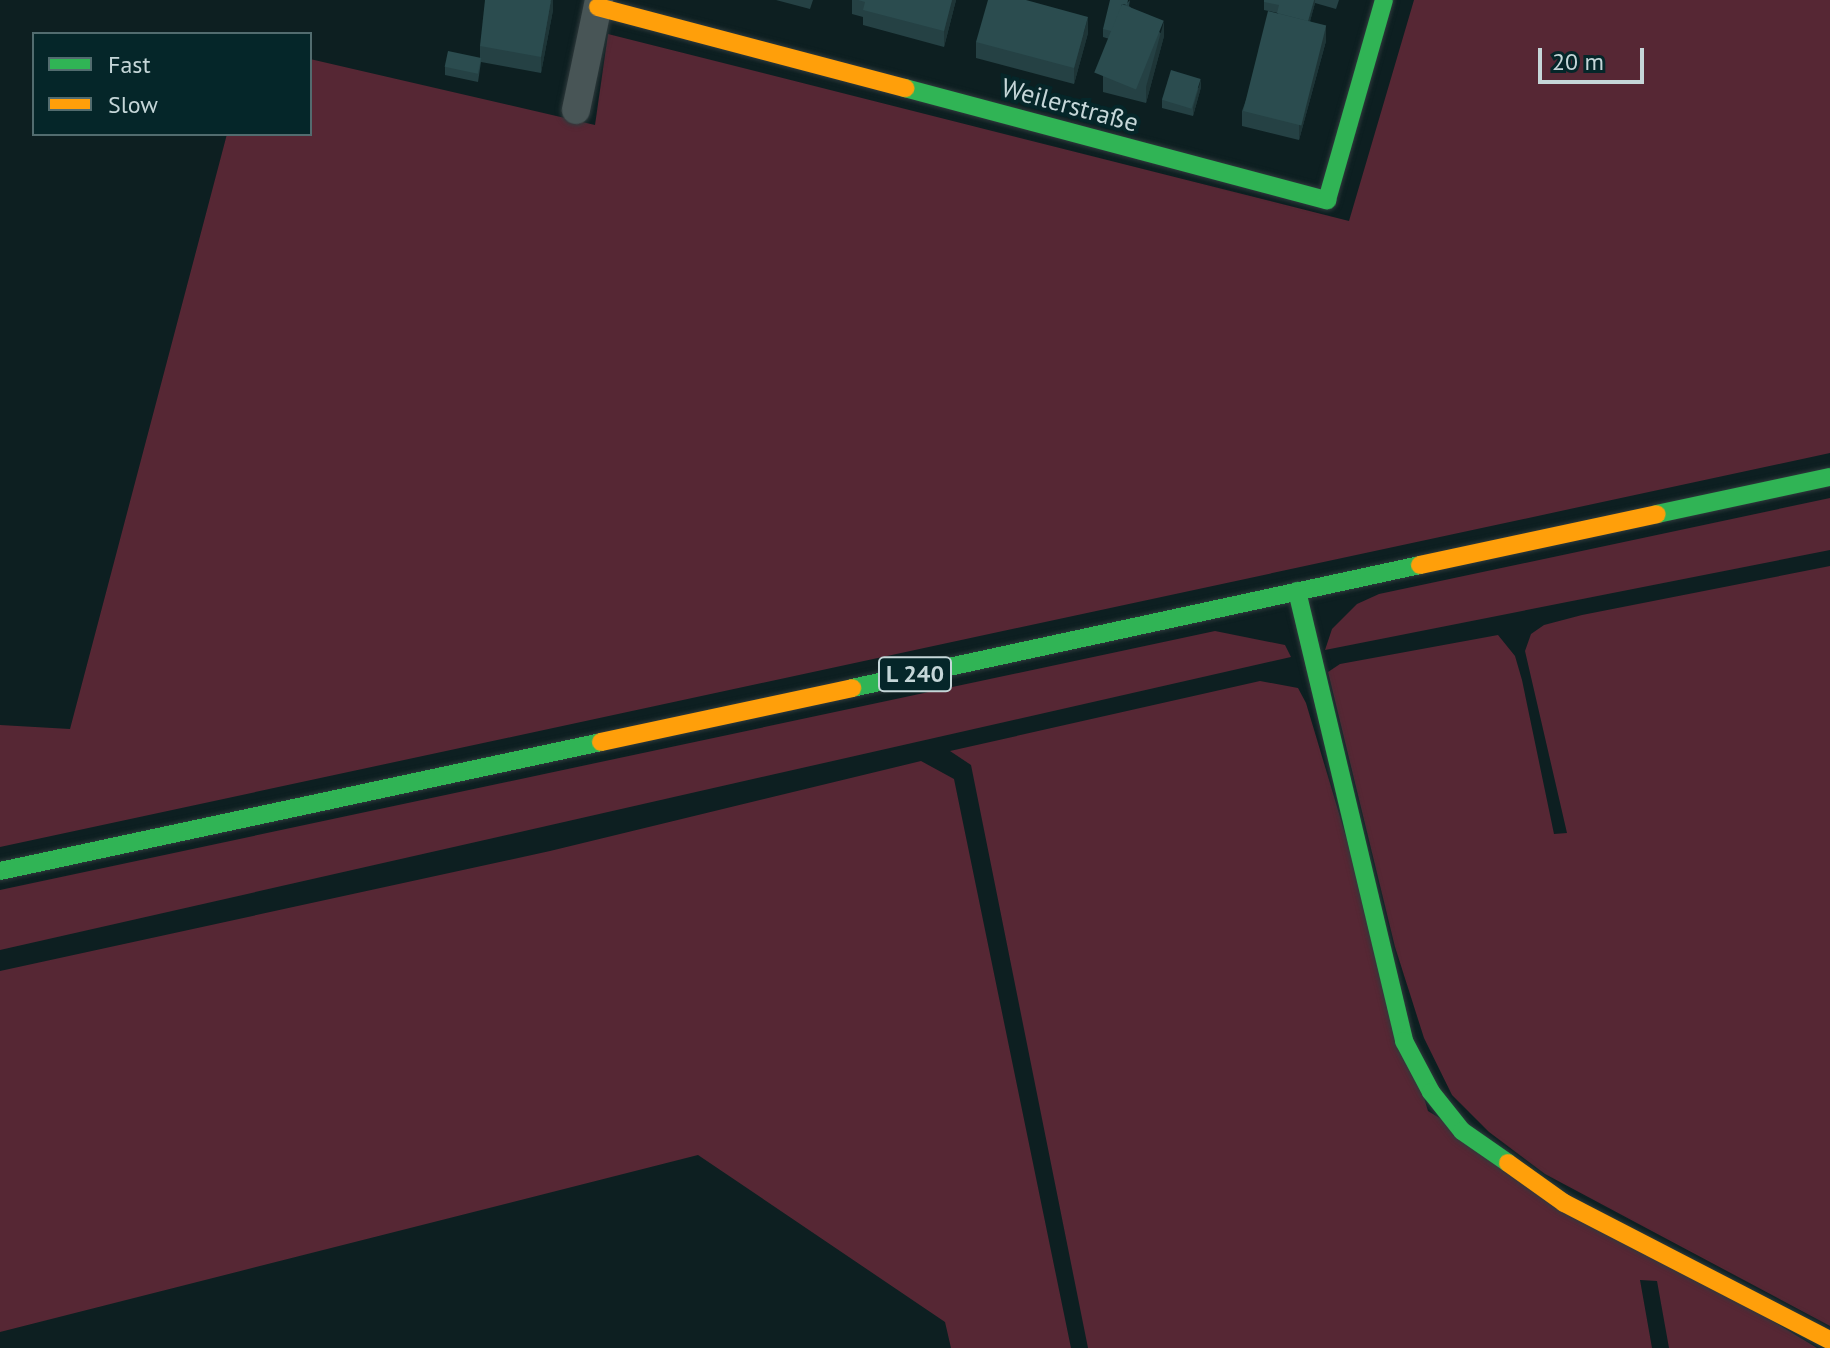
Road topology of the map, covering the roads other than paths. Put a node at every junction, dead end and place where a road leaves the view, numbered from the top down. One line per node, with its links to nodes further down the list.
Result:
1 (1384, 0): 2 (street, Weilerstraße)
2 (599, 4): 3 (street)
3 (576, 110)
4 (1830, 477): 5 (street, L 240)
5 (1297, 591): 6 (street, L 240); 7 (street)
6 (0, 871)
7 (1830, 1340)

